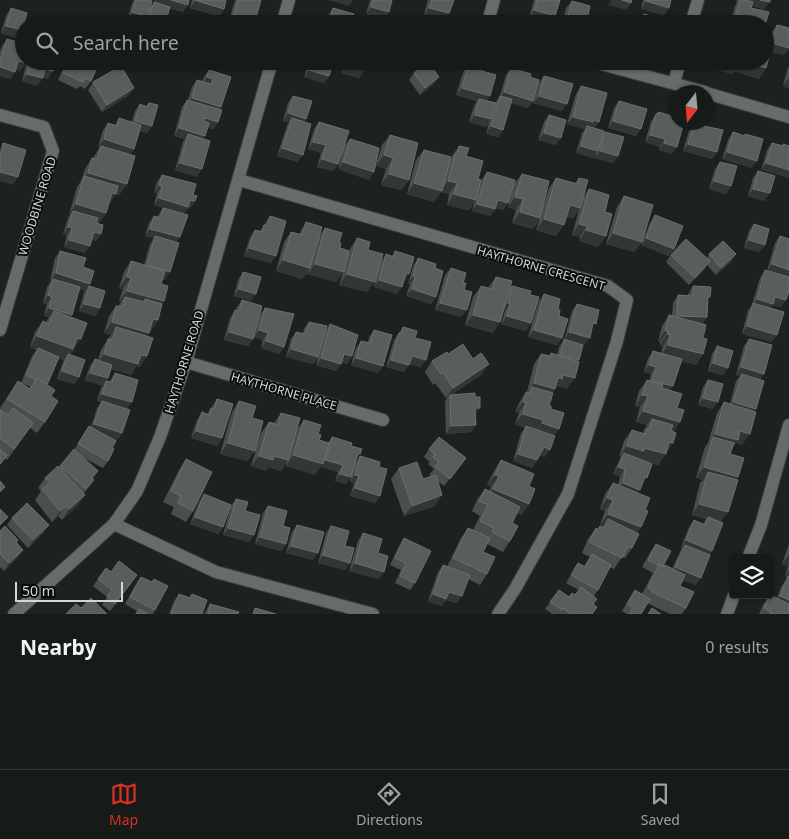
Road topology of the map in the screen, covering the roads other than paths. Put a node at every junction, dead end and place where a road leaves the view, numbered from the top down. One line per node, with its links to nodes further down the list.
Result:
1 (288, 0): 4 (street)
2 (494, 0): 5 (street)
3 (698, 0): 6 (street)
4 (284, 15)
5 (490, 15)
6 (694, 15)
7 (270, 70): 15 (street, HAYTHORNE ROAD)
8 (624, 70): 10 (street)
9 (678, 70): 10 (street)
10 (674, 83): 11 (street)
11 (680, 85)
12 (714, 95): 14 (street)
13 (0, 115): 16 (street, WOODBINE ROAD)
14 (789, 117)
15 (239, 180): 17 (street, HAYTHORNE ROAD); 25 (street, HAYTHORNE CRESCENT)
16 (0, 330)
17 (186, 362): 18 (street, HAYTHORNE PLACE); 20 (street, HAYTHORNE ROAD)
18 (382, 420)
19 (789, 425): 21 (street)
20 (114, 524): 23 (street, HAYTHORNE ROAD); 24 (street)
21 (750, 554)
22 (733, 599): 26 (street)
23 (14, 614)
24 (373, 614)
25 (498, 614)
26 (727, 614)

